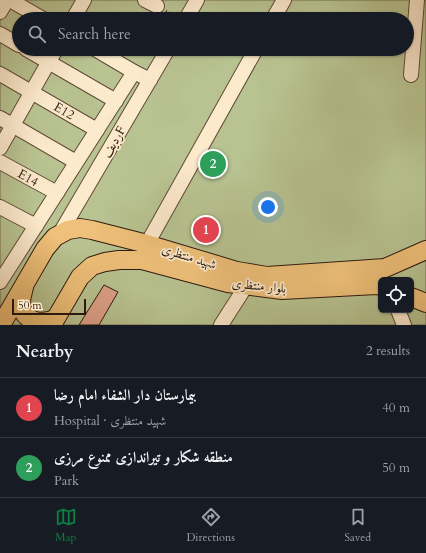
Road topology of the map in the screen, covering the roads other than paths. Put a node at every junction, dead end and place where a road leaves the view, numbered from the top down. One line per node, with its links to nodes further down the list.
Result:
1 (7, 0): 7 (street)
2 (10, 0): 8 (street)
3 (84, 0): 9 (street)
4 (197, 0): 10 (street)
5 (284, 0): 11 (street)
6 (417, 0): 13 (street)
7 (0, 12)
8 (31, 12)
9 (77, 12)
10 (190, 12)
11 (277, 12)
12 (0, 34): 14 (street)
13 (414, 38)
14 (12, 41)
15 (38, 56): 21 (street)
16 (52, 56): 21 (street)
17 (107, 56): 22 (street)
18 (164, 56): 25 (street, ردیفF)
19 (252, 56): 38 (street)
20 (413, 56): 24 (street)
21 (48, 62): 26 (street); 27 (street)
22 (134, 72): 25 (street); 27 (street)
23 (0, 74): 26 (street, E12)
24 (411, 75)
25 (150, 80): 37 (street, ردیفF)
26 (32, 92): 29 (street); 30 (street, E12)
27 (116, 101): 30 (street)
28 (0, 118): 29 (street)
29 (13, 125): 31 (street); 33 (street)
30 (97, 130): 33 (street)
31 (0, 148)
32 (0, 162): 34 (street, E14)
33 (76, 162): 34 (street)
34 (57, 193): 36 (street)
35 (0, 207): 36 (street)
36 (36, 226): 40 (street)
37 (59, 235): 38 (main road, شهید منتظری); 43 (main road, شهید منتظری)
38 (147, 244): 39 (main road, شهید منتظری)
39 (426, 250)
40 (0, 282)
41 (378, 285): 42 (main road, بلوار منتظری)
42 (246, 286): 47 (main road, بلوار منتظری); 49 (street)
43 (24, 287): 47 (main road); 48 (main road, شهید منتظری)
44 (414, 298): 45 (main road)
45 (426, 303)
46 (399, 313): 50 (street)
47 (54, 322)
48 (1, 325)
49 (221, 325)
50 (404, 325)

